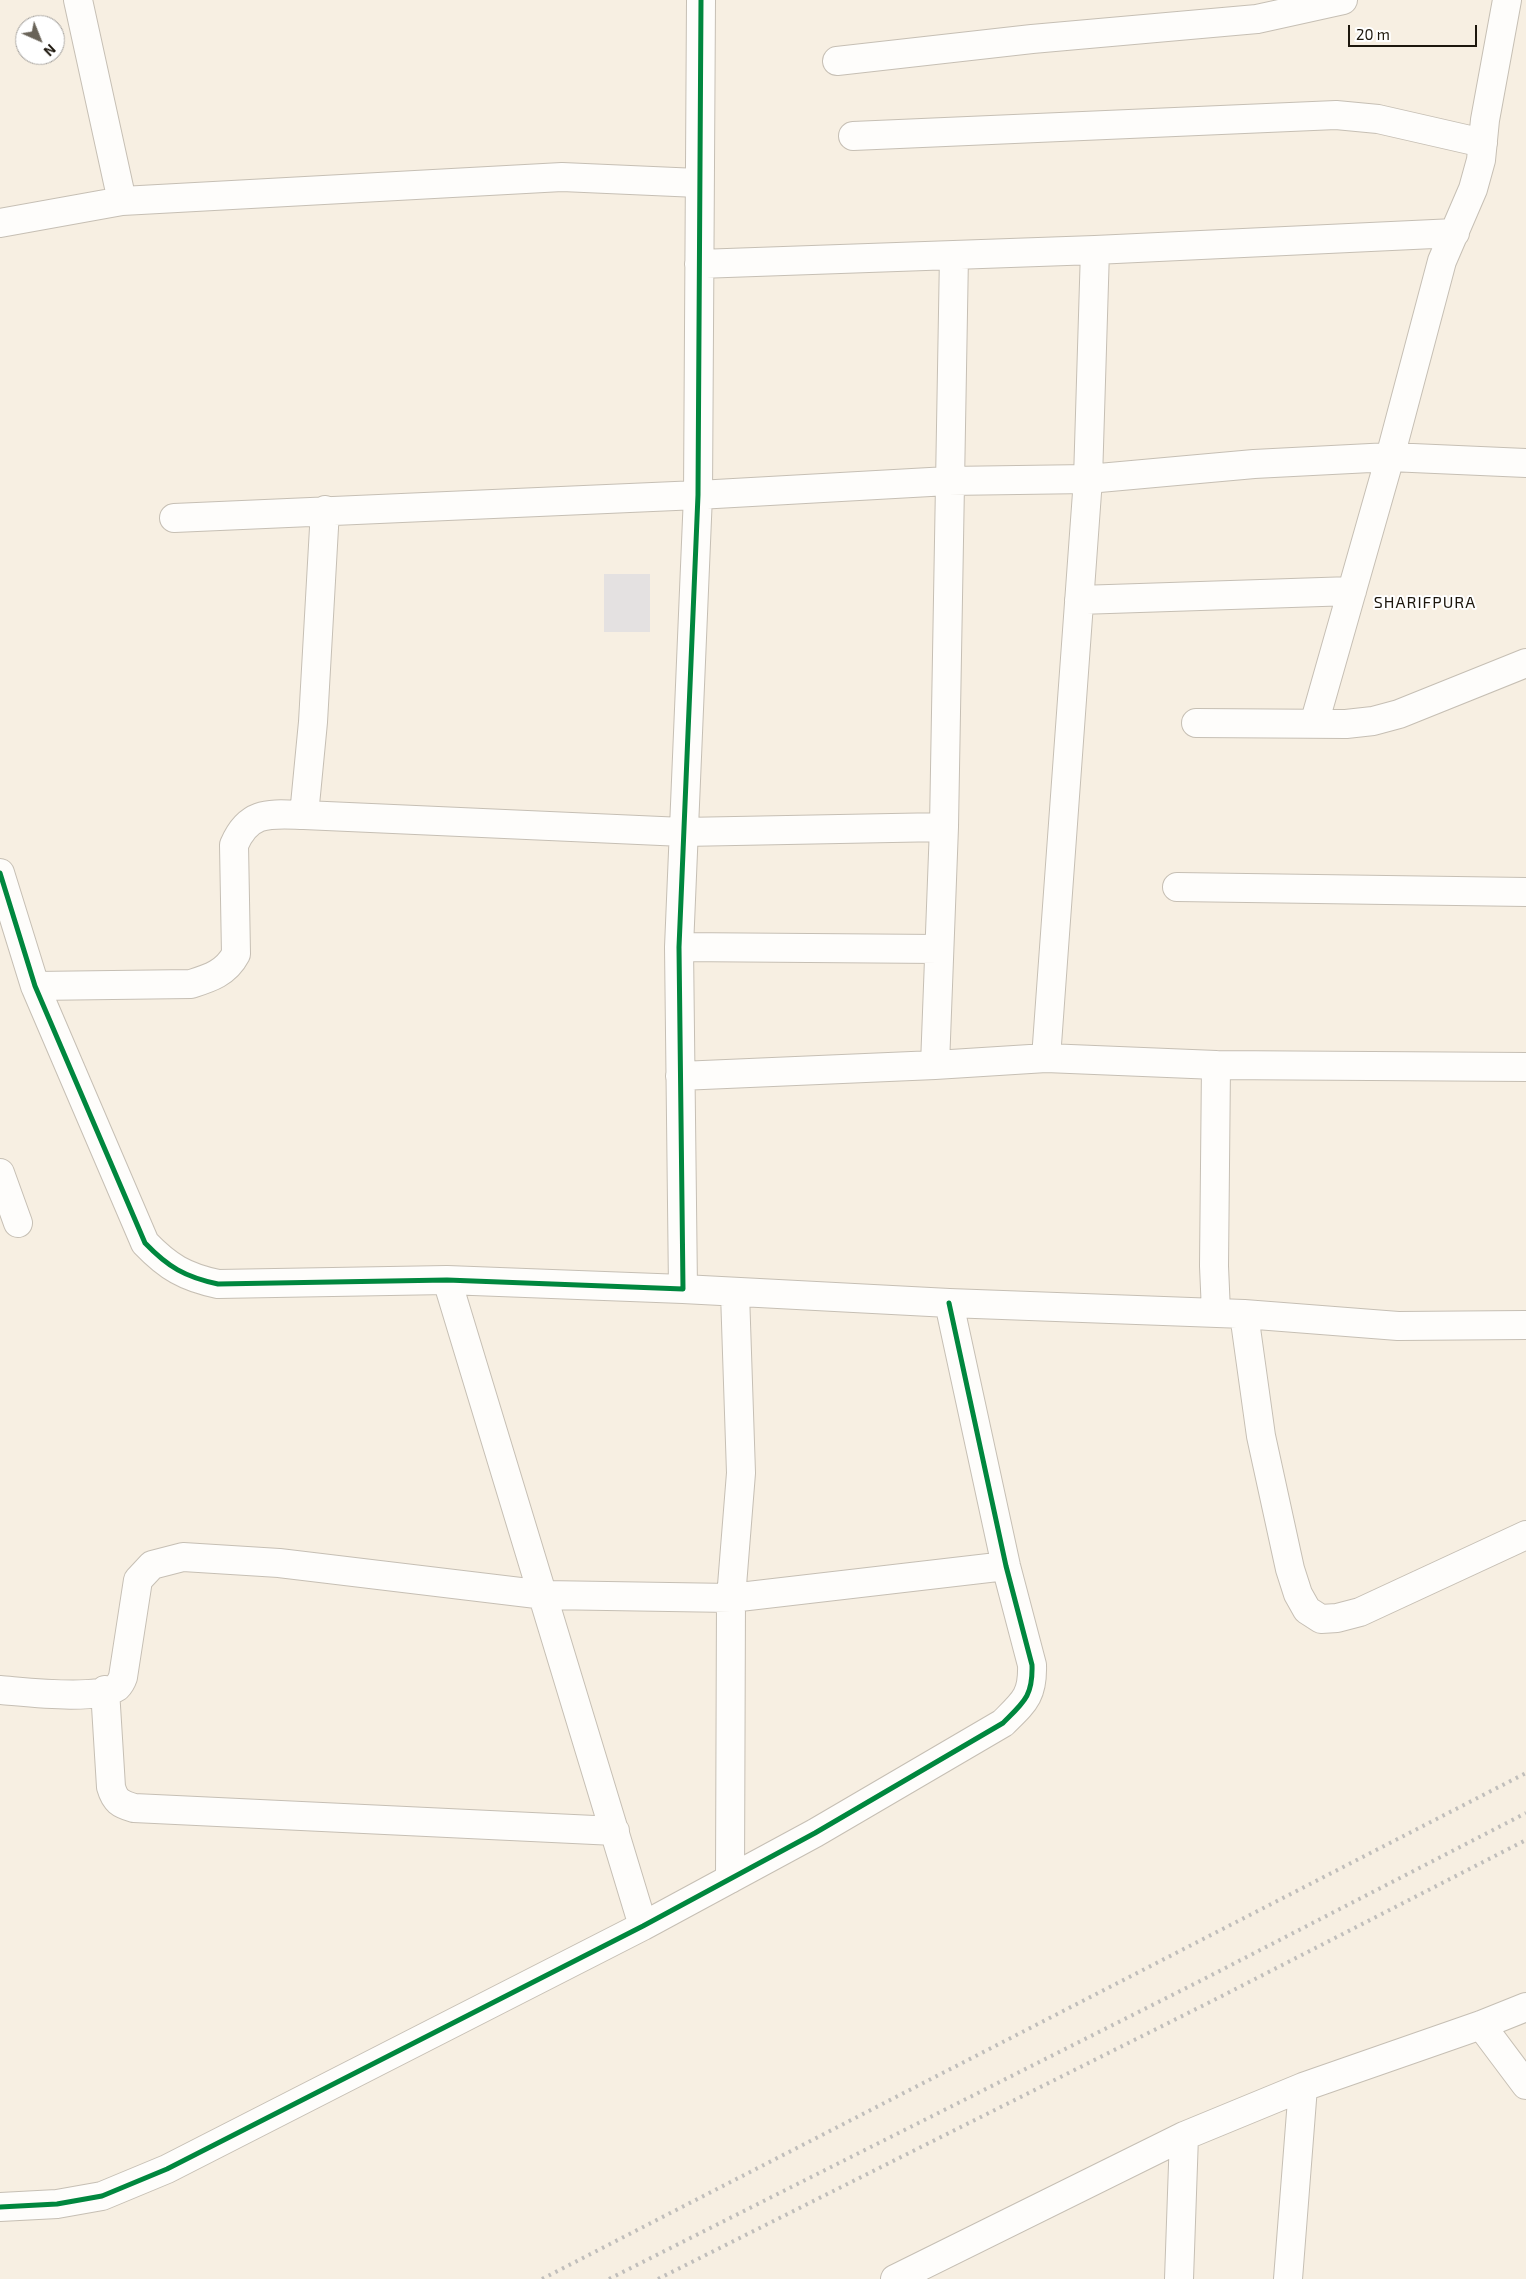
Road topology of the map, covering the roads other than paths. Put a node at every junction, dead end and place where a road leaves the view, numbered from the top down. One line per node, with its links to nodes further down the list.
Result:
1 (78, 0): 9 (street)
2 (701, 0): 8 (street)
3 (1343, 0): 5 (street)
4 (1507, 0): 7 (street)
5 (837, 61)
6 (853, 136): 7 (street)
7 (1483, 144): 11 (street)
8 (698, 182): 9 (street); 14 (street)
9 (122, 202): 10 (street)
10 (0, 223)
11 (1455, 233): 12 (street); 15 (street)
12 (1095, 250): 13 (street); 17 (street)
13 (954, 255): 14 (street); 18 (street)
14 (699, 264): 19 (street)
15 (1390, 457): 16 (street); 17 (street); 22 (street)
16 (1526, 463)
17 (1088, 479): 18 (street); 23 (street)
18 (948, 481): 19 (street); 28 (street)
19 (698, 495): 20 (street); 29 (street)
20 (325, 510): 21 (street); 27 (street)
21 (174, 518)
22 (1352, 591): 23 (street); 26 (street)
23 (1079, 600): 36 (street)
24 (1526, 663): 26 (street)
25 (1196, 723): 26 (street)
26 (1314, 724)
27 (304, 815): 29 (street); 35 (street)
28 (944, 827): 29 (street); 34 (street)
29 (683, 832): 33 (street)
30 (0, 873): 35 (street)
31 (1177, 887): 32 (street)
32 (1526, 892)
33 (679, 947): 34 (street); 40 (street)
34 (939, 949): 38 (street)
35 (35, 986): 43 (street)
36 (1046, 1058): 37 (street); 38 (street)
37 (1216, 1065): 39 (street); 47 (street)
38 (935, 1066): 40 (street)
39 (1526, 1067)
40 (680, 1076): 44 (street)
41 (0, 1173): 42 (street)
42 (18, 1223)
43 (447, 1280): 44 (street); 52 (street)
44 (683, 1289): 45 (street)
45 (735, 1293): 46 (street); 53 (street)
46 (949, 1303): 47 (street); 51 (street)
47 (1216, 1312): 48 (street)
48 (1244, 1314): 49 (street); 50 (street)
49 (1526, 1325)
50 (1526, 1535)
51 (1006, 1566): 53 (street); 57 (street)
52 (545, 1595): 53 (street); 55 (street); 56 (street)
53 (731, 1598): 57 (street)
54 (0, 1690): 55 (street)
55 (105, 1690): 56 (street)
56 (615, 1831): 58 (street)
57 (730, 1879): 58 (street)
58 (644, 1926): 64 (street)
59 (1526, 2007): 60 (street)
60 (1481, 2025): 61 (street); 62 (street)
61 (1526, 2084)
62 (1303, 2087): 63 (street); 67 (street)
63 (1184, 2136): 65 (street); 66 (street)
64 (0, 2207)
65 (895, 2279)
66 (1180, 2279)
67 (1288, 2279)

